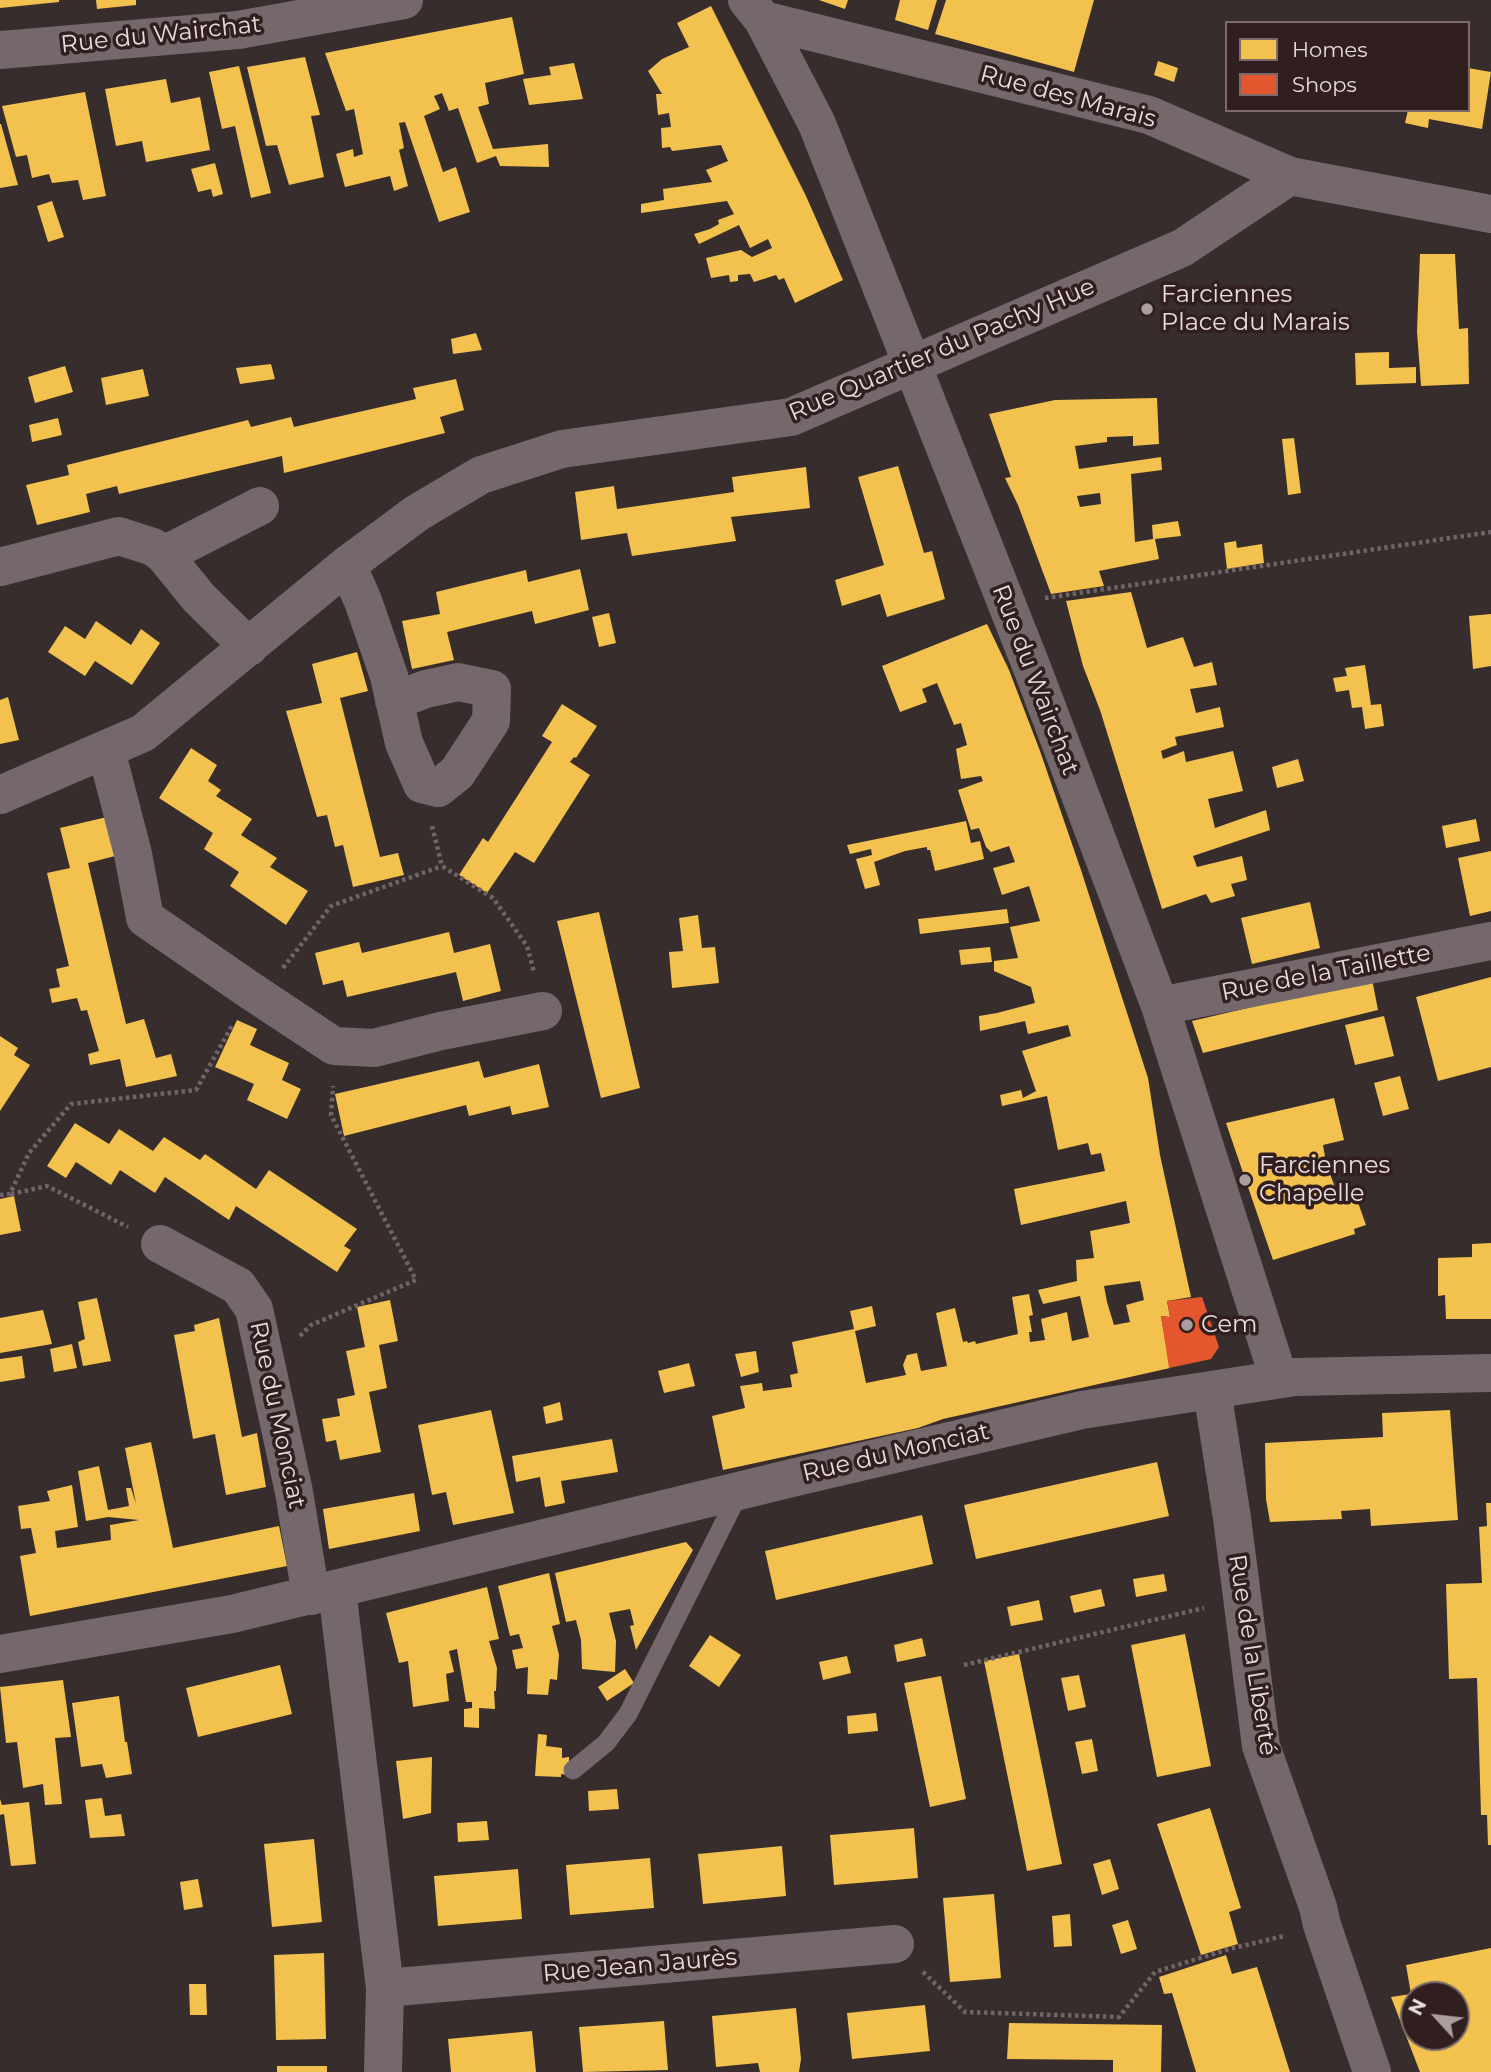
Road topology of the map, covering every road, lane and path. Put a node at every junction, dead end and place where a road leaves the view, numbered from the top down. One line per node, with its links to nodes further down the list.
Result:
1 (404, 0): 3 (street, Rue du Wairchat)
2 (755, 10): 4 (street, Rue des Marais); 6 (street, Rue du Wairchat)
3 (0, 50)
4 (1290, 176): 5 (street, Rue des Marais); 6 (street, Rue Quartier du Pachy Hue)
5 (1491, 214)
6 (911, 365): 10 (street, Rue Quartier du Pachy Hue); 12 (street, Rue du Wairchat)
7 (260, 506): 9 (street)
8 (1491, 532): 12 (path)
9 (164, 555): 11 (street); 13 (street)
10 (347, 565): 13 (street, Rue Quartier du Pachy Hue); 14 (street)
11 (0, 567)
12 (1006, 603): 21 (street, Rue du Wairchat)
13 (249, 647): 15 (street, Rue Quartier du Pachy Hue)
14 (394, 701): 16 (street); 16 (street)
15 (106, 750): 17 (street, Rue Quartier du Pachy Hue); 20 (street)
16 (422, 784): 18 (path)
17 (0, 795)
18 (442, 866): 20 (path); 22 (path)
19 (1491, 941): 21 (street, Rue de la Taillette)
20 (257, 995): 23 (street); 24 (path)
21 (1160, 1006): 29 (street, Rue du Wairchat)
22 (543, 1011): 23 (street)
23 (334, 1046): 27 (path)
24 (10, 1194): 25 (path); 26 (path)
25 (0, 1195)
26 (160, 1244): 27 (street, Rue du Monciat)
27 (269, 1370): 32 (street, Rue du Monciat)
28 (1491, 1373): 29 (street, Rue du Monciat)
29 (1279, 1380): 30 (street, Rue du Monciat)
30 (1212, 1390): 31 (street, Rue du Monciat); 33 (street, Rue de la Liberté)
31 (740, 1490): 32 (street, Rue du Monciat); 36 (lane)
32 (324, 1593): 34 (street, Rue du Monciat); 39 (street)
33 (1242, 1599): 35 (path); 37 (street, Rue de la Liberté)
34 (0, 1654)
35 (964, 1665)
36 (573, 1770)
37 (1322, 1925): 38 (path); 41 (street, Rue de la Liberté)
38 (895, 1944): 39 (street, Rue Jean Jaurès)
39 (385, 1988): 40 (street)
40 (383, 2072)
41 (1372, 2072)

